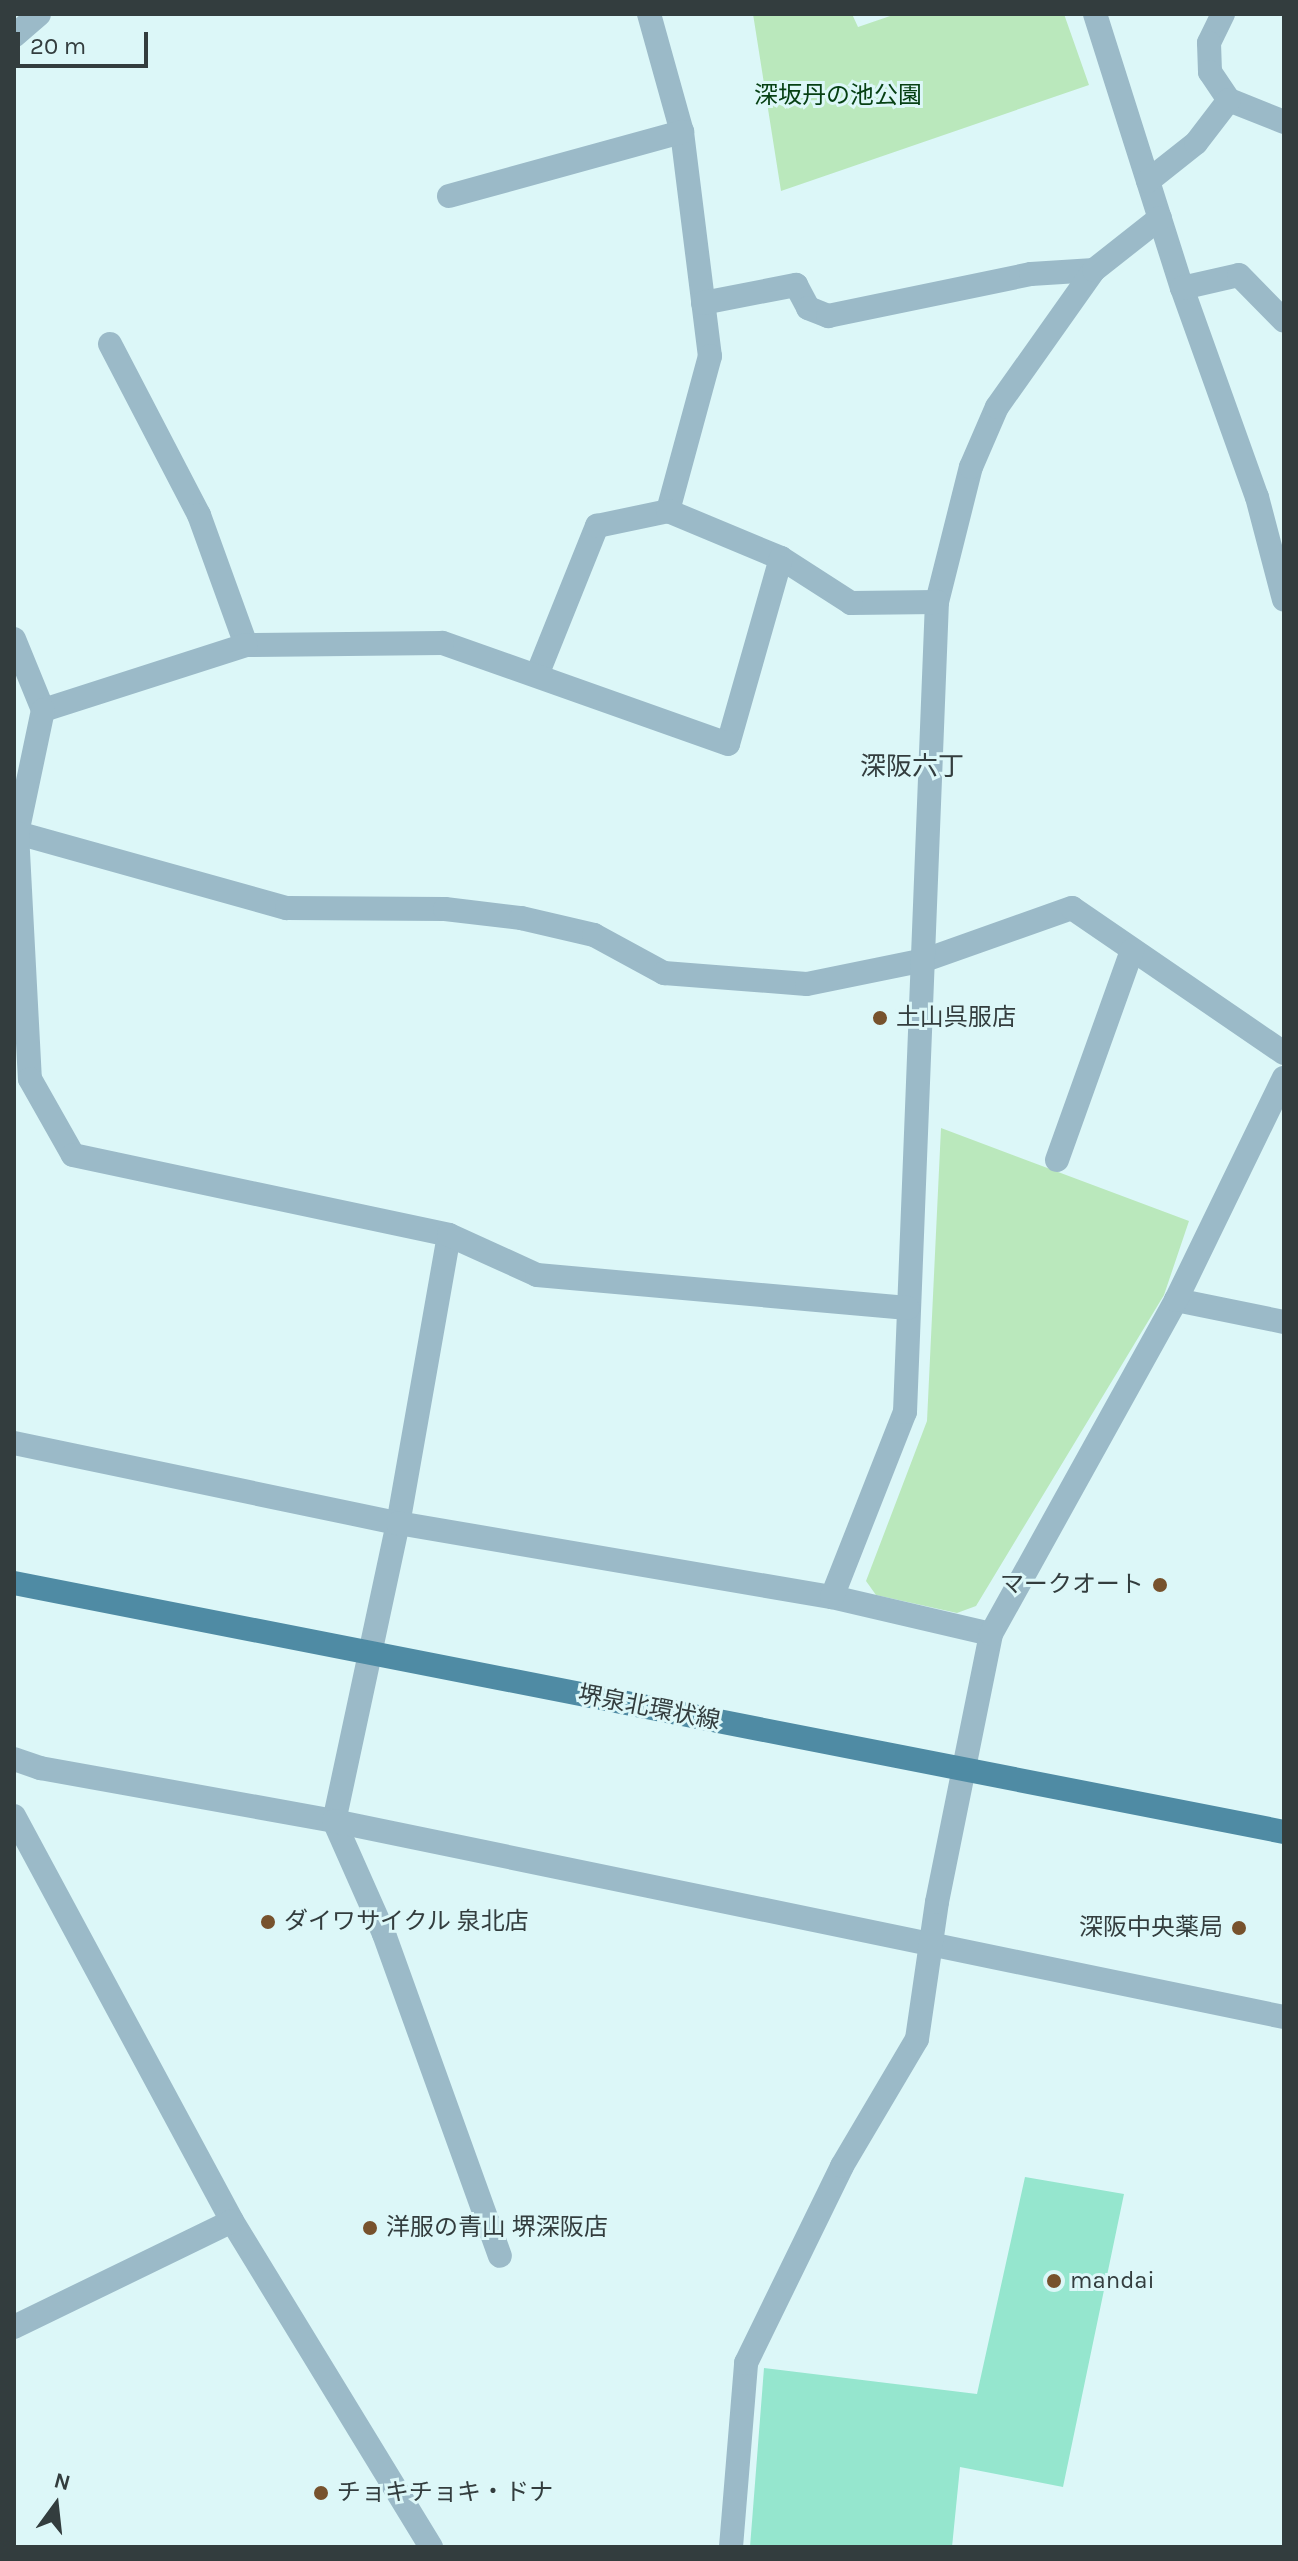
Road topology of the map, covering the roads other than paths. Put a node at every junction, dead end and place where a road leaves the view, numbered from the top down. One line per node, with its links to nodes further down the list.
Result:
1 (39, 14): 5 (street)
2 (649, 14): 8 (street)
3 (1095, 14): 9 (street)
4 (1223, 14): 6 (street)
5 (14, 36)
6 (1229, 100): 7 (street); 9 (street)
7 (1284, 122)
8 (682, 132): 10 (street); 14 (street)
9 (1148, 181): 11 (street)
10 (449, 196)
11 (1160, 218): 12 (street); 13 (street)
12 (1094, 270): 14 (street); 20 (street)
13 (1182, 288): 15 (street); 19 (street)
14 (703, 303): 17 (street)
15 (1284, 321)
16 (110, 344): 22 (street)
17 (668, 511): 18 (street); 23 (street)
18 (781, 558): 20 (street); 23 (street)
19 (1284, 600)
20 (937, 602): 27 (street)
21 (14, 639): 24 (street)
22 (246, 645): 23 (street); 24 (street)
23 (537, 675)
24 (43, 710): 25 (street)
25 (16, 833): 27 (street); 33 (street)
26 (1132, 950): 27 (street); 28 (street); 32 (street)
27 (925, 960): 35 (street)
28 (1284, 1053)
29 (1284, 1078): 31 (street)
30 (1284, 1104): 31 (street)
31 (1263, 1122): 34 (street)
32 (1057, 1160)
33 (449, 1235): 35 (street); 38 (street)
34 (1176, 1300): 36 (street); 41 (street)
35 (908, 1308): 40 (street)
36 (1284, 1322)
37 (14, 1443): 38 (street)
38 (398, 1523): 40 (street); 44 (street)
39 (14, 1583): 45 (main road, 堺泉北環状線)
40 (832, 1597): 41 (street)
41 (991, 1634): 46 (street)
42 (14, 1759): 44 (street)
43 (14, 1816): 48 (street)
44 (334, 1821): 46 (street); 49 (street)
45 (1284, 1832)
46 (933, 1947): 47 (street); 52 (street)
47 (1284, 2017)
48 (232, 2221): 50 (street); 51 (street)
49 (500, 2256)
50 (14, 2327)
51 (431, 2547)
52 (731, 2547)

